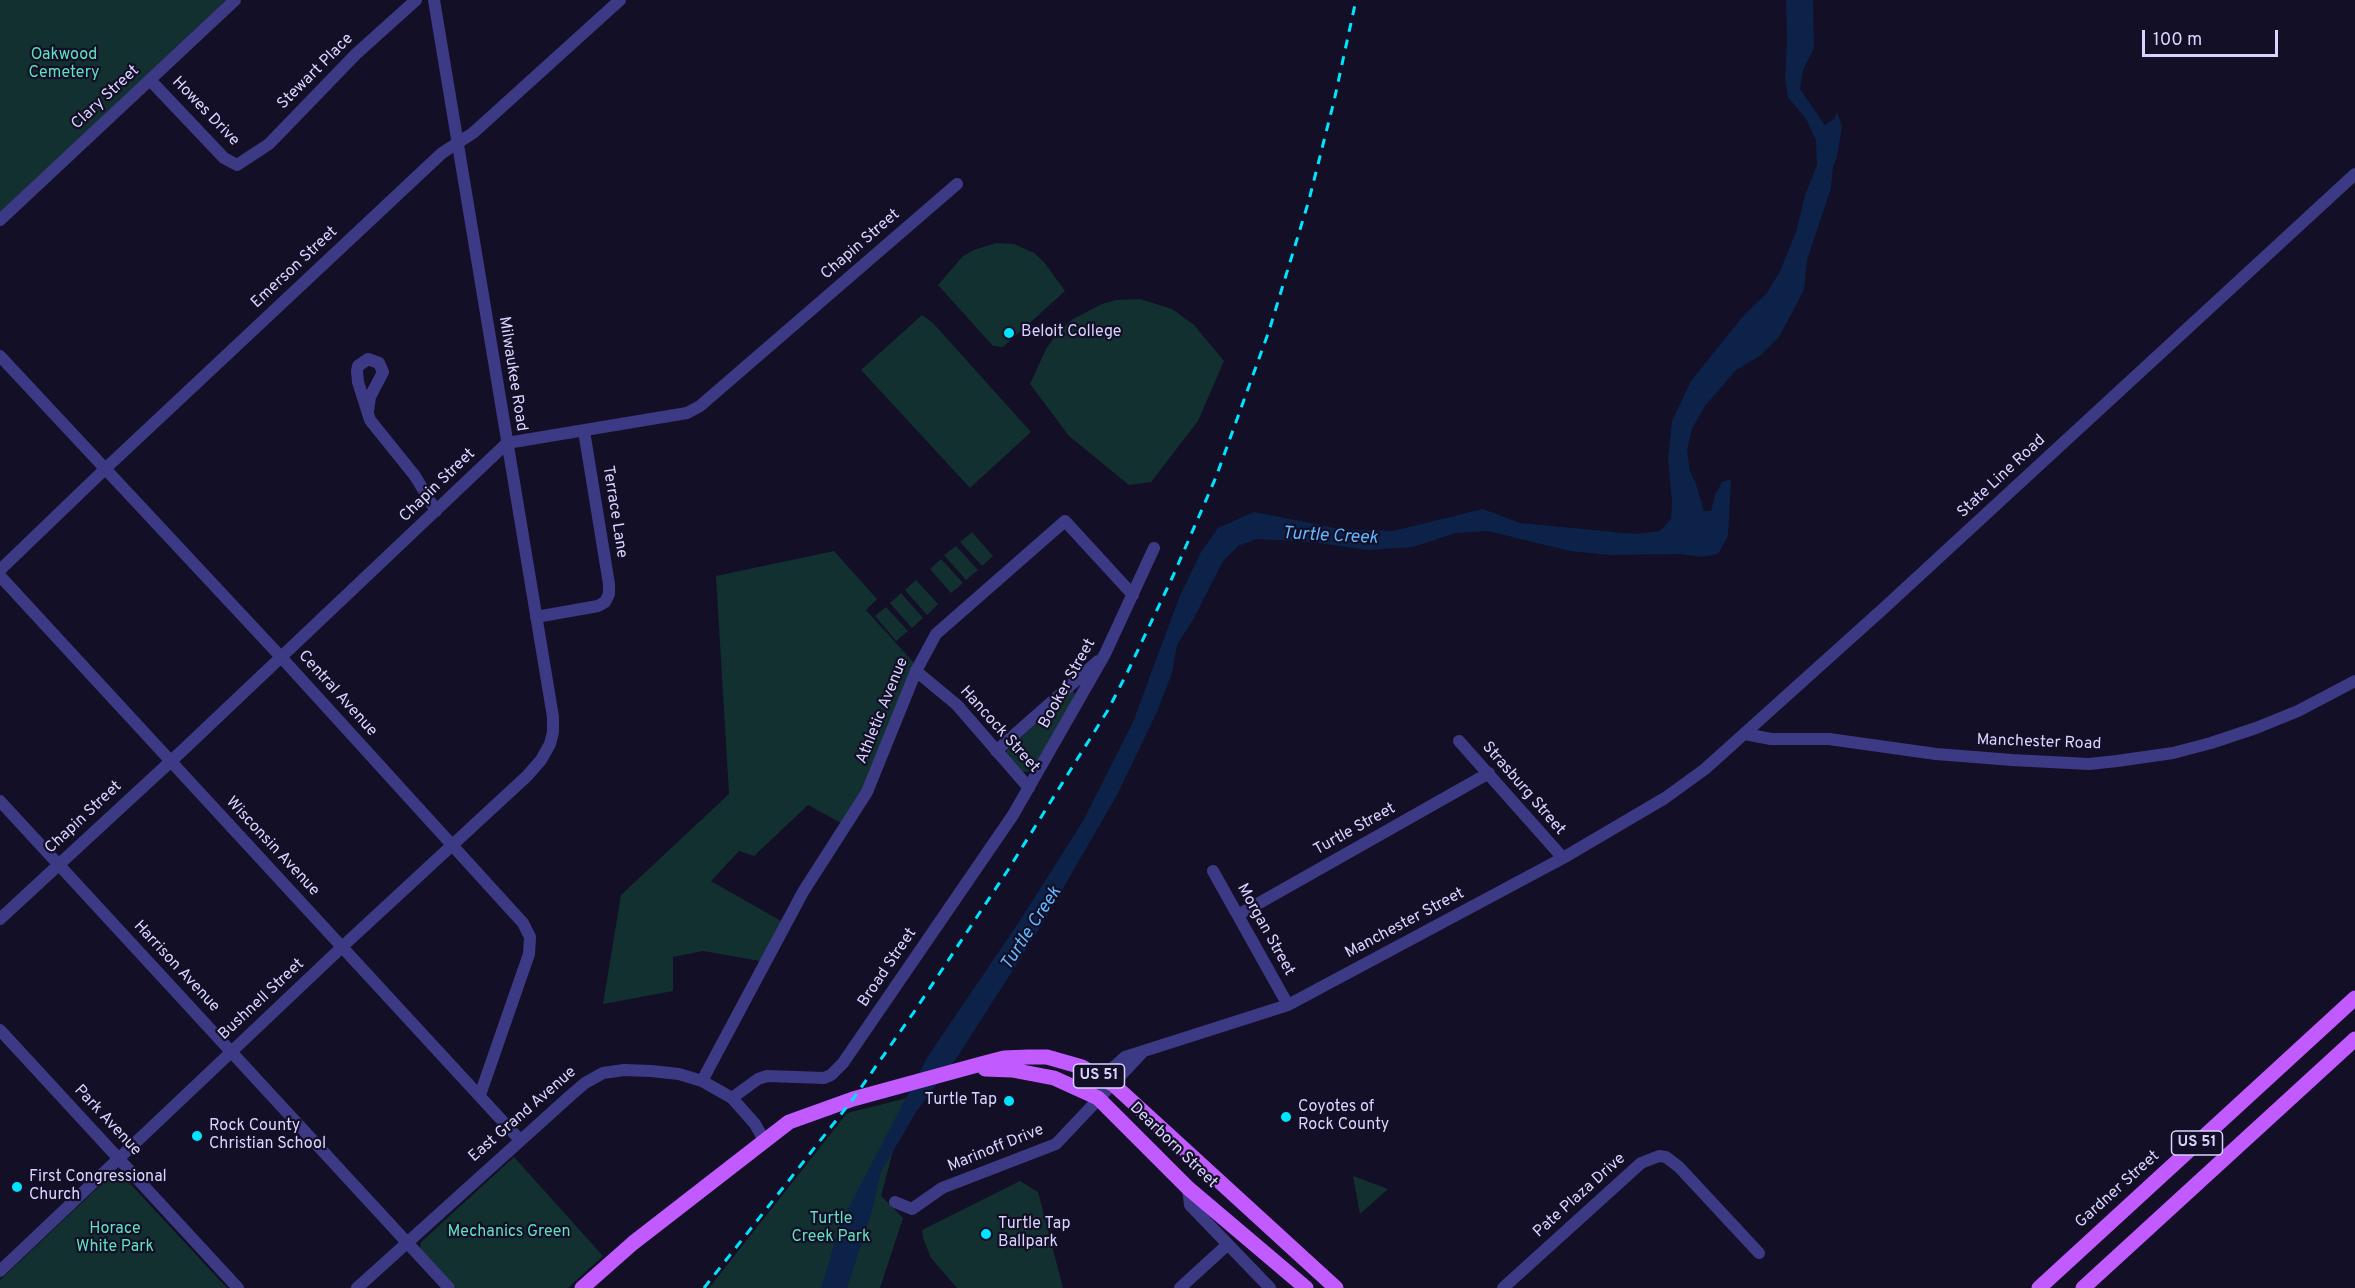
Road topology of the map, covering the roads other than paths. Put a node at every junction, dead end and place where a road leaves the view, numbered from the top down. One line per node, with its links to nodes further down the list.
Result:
1 (235, 0): 5 (street, Clary Street)
2 (416, 0): 7 (street, Stewart Place)
3 (434, 0): 6 (street, Milwaukee Road)
4 (620, 0): 6 (street, Emerson Street)
5 (150, 80): 7 (street, Howes Drive); 10 (street, Clary Street)
6 (458, 144): 14 (street, Milwaukee Road); 15 (street, Emerson Street)
7 (237, 165)
8 (2355, 174): 26 (street, State Line Road)
9 (957, 184): 13 (street, Chapin Street)
10 (0, 220)
11 (0, 356): 15 (street, Central Avenue)
12 (368, 411): 16 (street)
13 (584, 431): 14 (street, Chapin Street); 21 (street, Terrace Lane)
14 (507, 444): 16 (street, Chapin Street); 21 (street, Milwaukee Road)
15 (105, 469): 18 (street, Emerson Street); 23 (street, Central Avenue)
16 (435, 511): 23 (street, Chapin Street)
17 (1154, 548): 20 (street)
18 (0, 570)
19 (0, 576): 30 (street, Wisconsin Avenue)
20 (1133, 595): 22 (street, Booker Street); 24 (street, Athletic Avenue)
21 (536, 617): 29 (street, Milwaukee Road)
22 (1105, 654): 28 (street); 32 (street, Booker Street)
23 (281, 657): 30 (street, Chapin Street); 35 (street, Central Avenue)
24 (916, 671): 28 (street, Hancock Street); 48 (street, Athletic Avenue)
25 (2355, 681): 26 (street, Manchester Road)
26 (1745, 734): 33 (street, State Line Road)
27 (1459, 741): 31 (street, Strasburg Street)
28 (996, 751): 32 (street, Hancock Street)
29 (546, 752): 35 (street, Bushnell Street)
30 (170, 761): 37 (street, Chapin Street); 41 (street, Wisconsin Avenue)
31 (1489, 773): 36 (street, Strasburg Street); 39 (street, Turtle Street)
32 (1029, 788): 51 (street, Broad Street)
33 (1665, 798): 36 (street, Manchester Street)
34 (0, 801): 37 (street, Harrison Avenue)
35 (453, 845): 41 (street, Bushnell Street); 50 (street, Central Avenue)
36 (1563, 858): 43 (street, Manchester Street)
37 (59, 864): 40 (street, Chapin Street); 46 (street, Harrison Avenue)
38 (1213, 871): 39 (street, Morgan Street)
39 (1238, 915): 43 (street, Morgan Street)
40 (0, 919)
41 (342, 947): 46 (street, Bushnell Street); 50 (street, Wisconsin Avenue)
42 (2355, 998): 71 (main road, Gardner Street / US 51)
43 (1288, 1005): 49 (street, Manchester Street)
44 (0, 1030): 55 (street, Park Avenue)
45 (2355, 1039): 72 (main road, US 51)
46 (232, 1051): 55 (street, Bushnell Street); 58 (street, Harrison Avenue)
47 (964, 1070): 49 (main road, Dearborn Street / US 51); 52 (main road, Dearborn Street / US 51); 54 (main road, US 51)
48 (702, 1081): 51 (street, East Grand Avenue); 53 (street, East Grand Avenue)
49 (1108, 1081): 52 (street, Manchester Street); 69 (main road, Dearborn Street / US 51)
50 (480, 1095): 53 (street, Wisconsin Avenue)
51 (732, 1098): 54 (street, East Grand Avenue)
52 (1098, 1098): 56 (main road, Dearborn Street / US 51); 57 (street, Marinoff Drive)
53 (520, 1140): 58 (street, East Grand Avenue)
54 (764, 1140): 66 (main road, US 51)
55 (119, 1158): 61 (street, Bushnell Street); 63 (street, Park Avenue)
56 (1188, 1188): 59 (street); 62 (main road, Dearborn Street / US 51)
57 (895, 1202)
58 (406, 1242): 64 (street, East Grand Avenue); 65 (street, Harrison Avenue)
59 (1227, 1245): 67 (street); 68 (street)
60 (1759, 1253): 70 (street, Pate Plaza Drive)
61 (2, 1264)
62 (1302, 1285)
63 (238, 1288)
64 (357, 1288)
65 (449, 1288)
66 (582, 1288)
67 (1180, 1288)
68 (1270, 1288)
69 (1336, 1288)
70 (1503, 1288)
71 (2039, 1288)
72 (2083, 1288)

